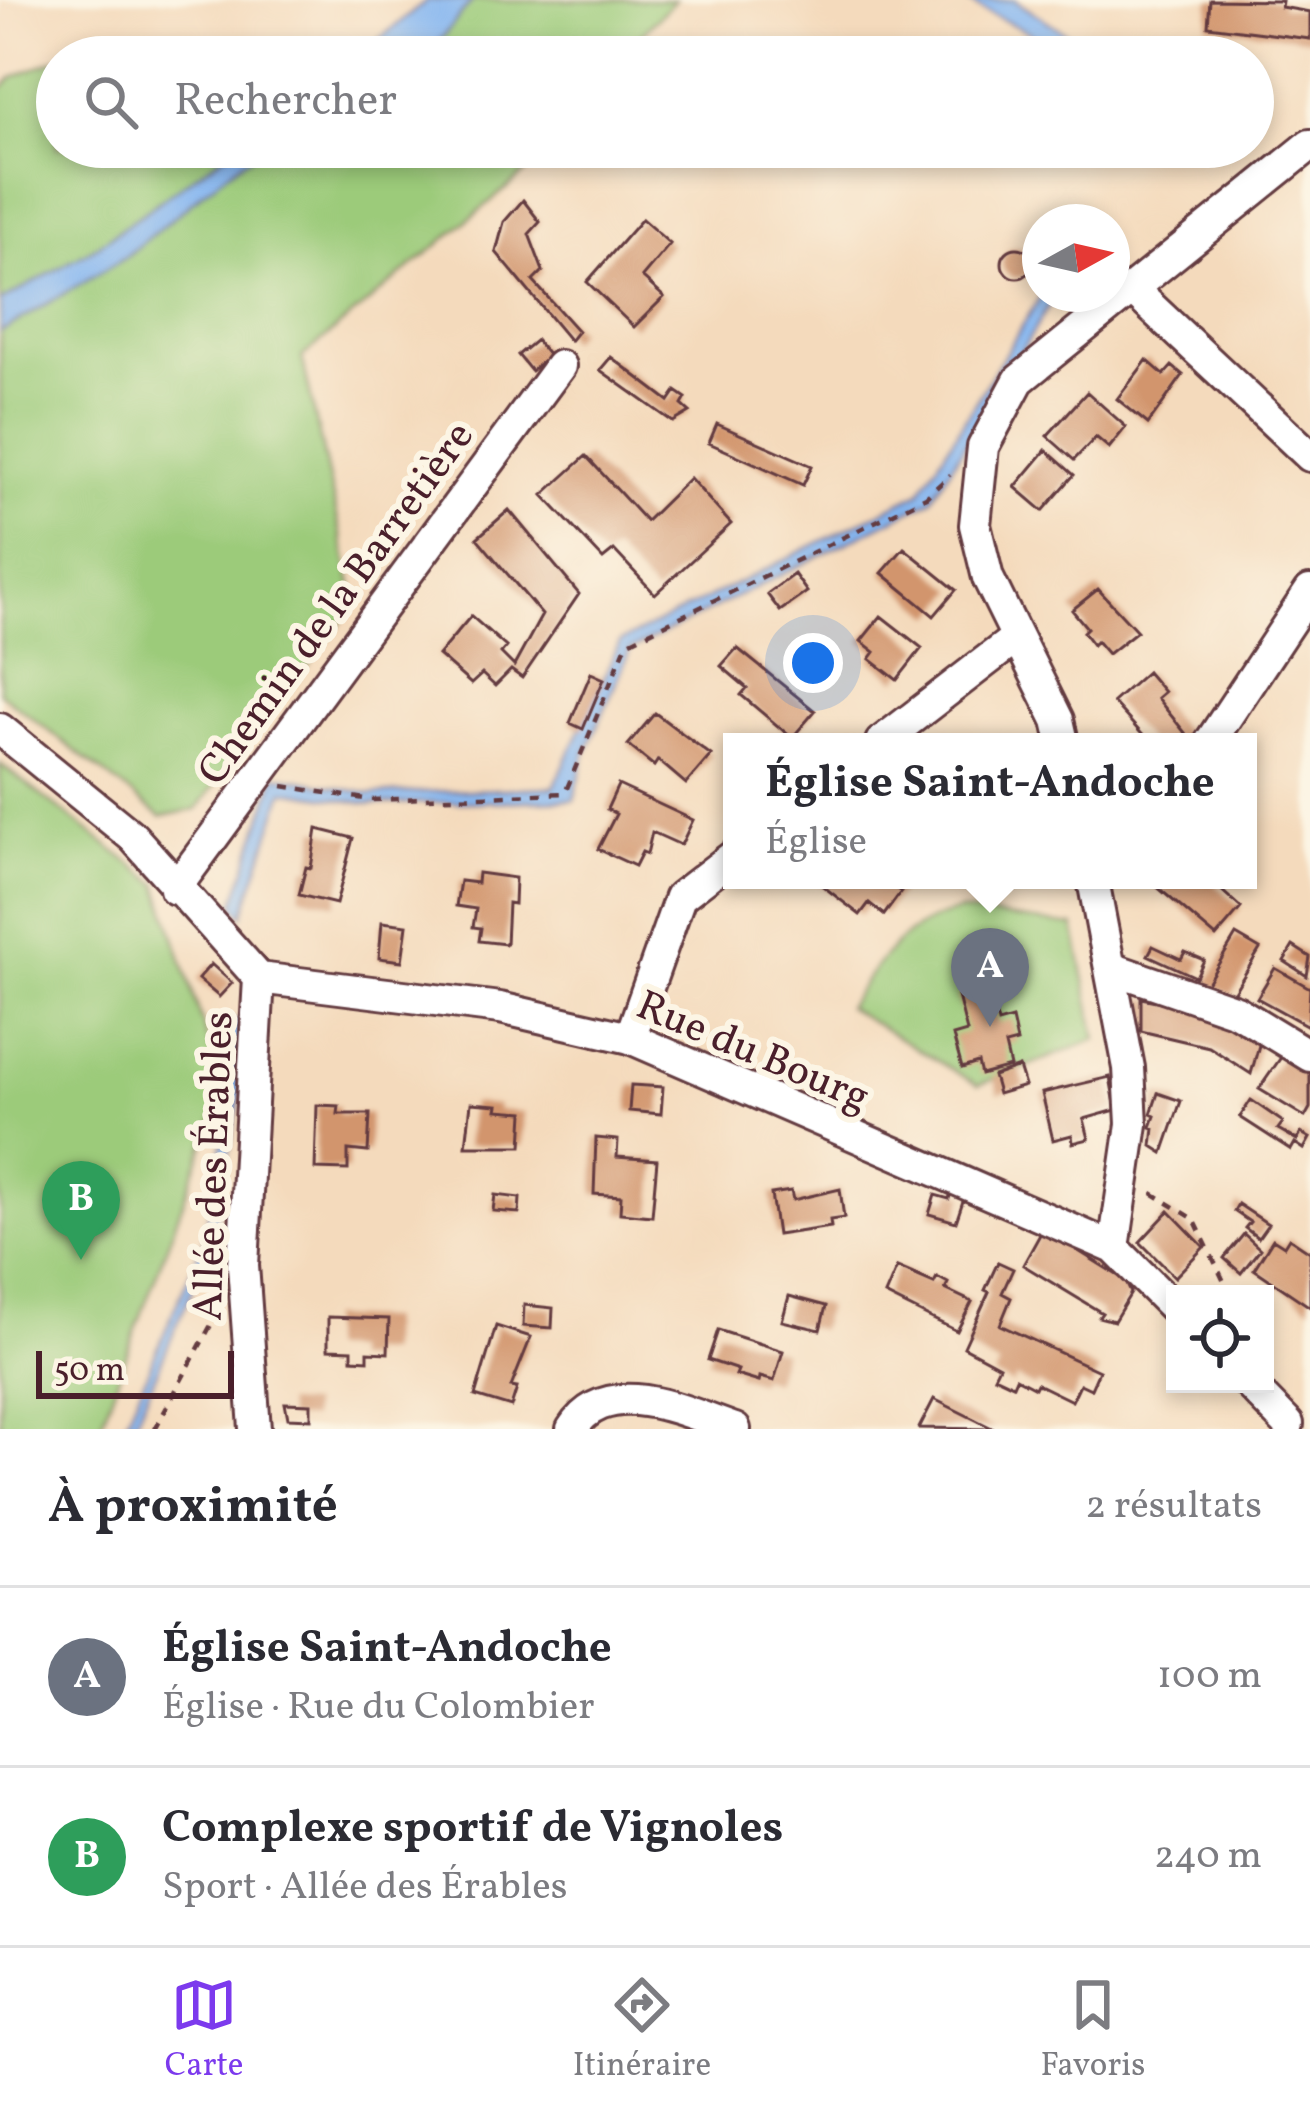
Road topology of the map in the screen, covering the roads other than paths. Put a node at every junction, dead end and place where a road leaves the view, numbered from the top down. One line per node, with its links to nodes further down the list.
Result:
1 (1310, 146): 2 (street)
2 (1133, 290): 4 (street); 6 (street)
3 (560, 366): 12 (street, Chemin de la Barretière)
4 (1310, 456)
5 (1310, 591): 10 (street)
6 (1016, 638): 8 (street); 9 (street)
7 (0, 729): 12 (street)
8 (893, 733)
9 (1061, 733)
10 (1216, 733)
11 (723, 864): 16 (street)
12 (175, 889): 15 (street)
13 (1096, 895): 14 (street)
14 (1111, 968): 17 (street); 18 (street)
15 (259, 977): 16 (street, Rue du Bourg); 22 (street, Allée des Érables)
16 (630, 1038): 18 (street, Rue du Bourg)
17 (1310, 1056)
18 (1114, 1248): 19 (street, Rue du Bourg)
19 (1166, 1301)
20 (1260, 1393): 21 (street)
21 (1294, 1422)
22 (255, 1429)
23 (572, 1429): 24 (street)
24 (735, 1429)

